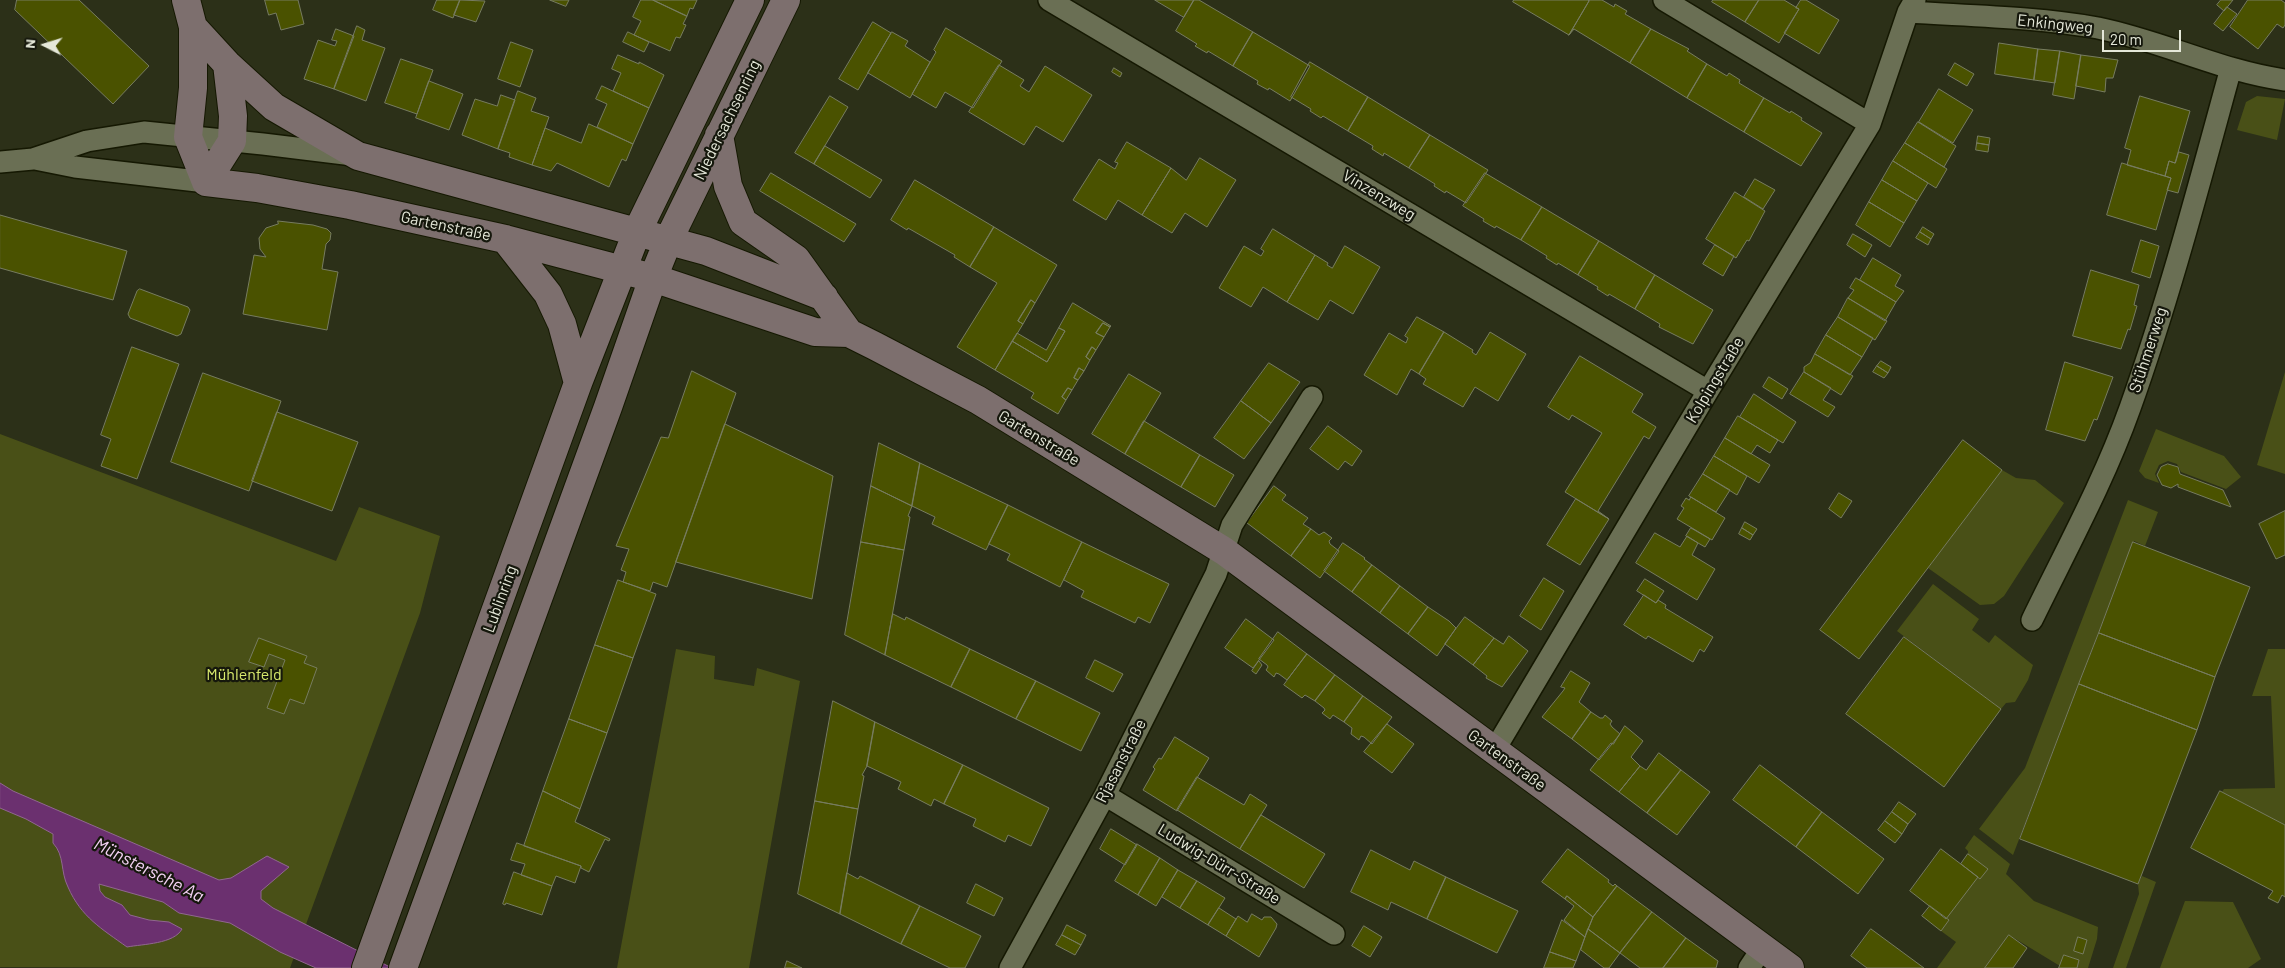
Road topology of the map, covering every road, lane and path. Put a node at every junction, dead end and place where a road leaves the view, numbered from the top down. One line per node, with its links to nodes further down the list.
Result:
1 (186, 0): 7 (street)
2 (750, 0): 19 (street, Niedersachsenring)
3 (786, 0): 12 (street, Niedersachsenring)
4 (1052, 0): 27 (street, Vinzenzweg)
5 (1664, 0): 11 (street)
6 (1912, 6): 9 (street, Enkingweg); 11 (street, Kolpingstraße)
7 (193, 27): 8 (street, Gartenstraße); 13 (street)
8 (227, 64): 14 (street); 15 (street, Gartenstraße)
9 (2231, 68): 10 (street, Enkingweg); 30 (street, Stühmerweg)
10 (2285, 80)
11 (1870, 124): 27 (street, Kolpingstraße)
12 (719, 135): 21 (street, Niedersachsenring); 24 (street)
13 (188, 137): 14 (street, Gartenstraße); 16 (street, Gartenstraße); 18 (street)
14 (232, 141): 15 (street, Gartenstraße); 18 (street)
15 (358, 156): 19 (street, Gartenstraße)
16 (32, 159): 17 (street, Gartenstraße); 18 (street, Gartenstraße)
17 (0, 162)
18 (206, 182): 20 (street, Gartenstraße)
19 (638, 232): 21 (street, Gartenstraße); 22 (street, Lublinring)
20 (506, 240): 22 (street, Gartenstraße); 26 (street)
21 (668, 241): 23 (street); 24 (street, Gartenstraße)
22 (622, 269): 23 (street, Gartenstraße); 26 (street, Lublinring)
23 (653, 278): 25 (street, Gartenstraße); 36 (street)
24 (824, 297): 25 (street, Gartenstraße)
25 (850, 334): 29 (street, Gartenstraße)
26 (578, 383): 35 (street, Lublinring)
27 (1708, 391): 31 (street, Kolpingstraße)
28 (1312, 397): 29 (street)
29 (1224, 551): 31 (street, Gartenstraße); 32 (street, Rjasanstraße)
30 (2032, 620)
31 (1494, 751): 34 (street, Gartenstraße)
32 (1104, 795): 33 (street, Ludwig-Dürr-Straße); 37 (street, Rjasanstraße)
33 (1334, 934)
34 (1756, 958): 38 (street, Gartenstraße)
35 (366, 968)
36 (403, 968)
37 (1010, 968)
38 (1790, 968)

